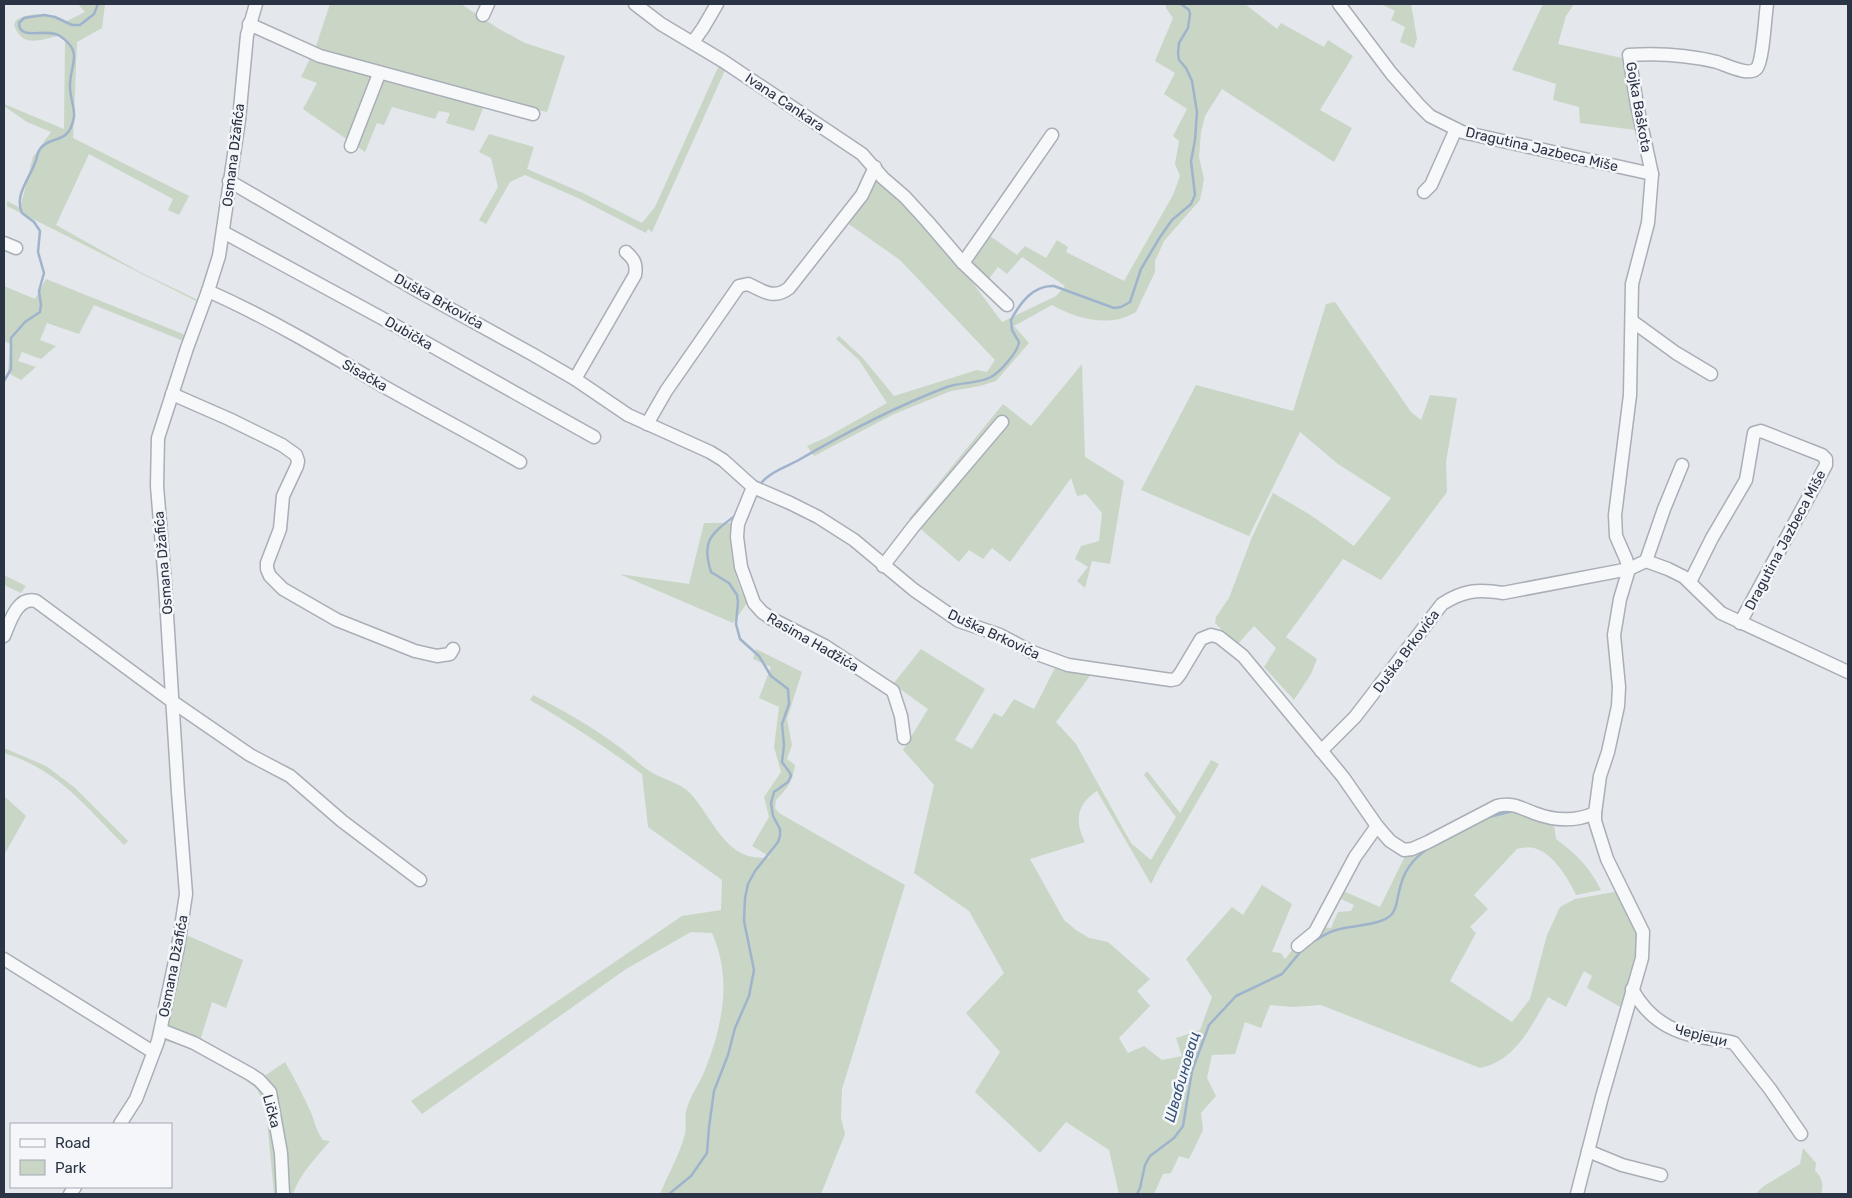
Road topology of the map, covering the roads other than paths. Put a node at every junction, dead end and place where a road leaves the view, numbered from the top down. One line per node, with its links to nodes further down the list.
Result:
1 (256, 4): 6 (street, Osmana Džafića)
2 (635, 4): 7 (street, Ivana Cankara)
3 (717, 4): 7 (street)
4 (1339, 4): 10 (street, Dragutina Jazbeca Miše)
5 (1767, 4): 14 (street, Gojka Baškota)
6 (249, 24): 8 (street); 15 (street, Osmana Džafića)
7 (693, 42): 13 (street, Ivana Cankara)
8 (379, 74): 9 (street); 12 (street)
9 (532, 114)
10 (1456, 129): 14 (street, Dragutina Jazbeca Miše); 16 (street)
11 (1052, 135): 21 (street)
12 (351, 146)
13 (875, 167): 21 (street, Ivana Cankara); 29 (street)
14 (1652, 174): 24 (street)
15 (228, 181): 17 (street, Osmana Džafića); 26 (street, Duška Brkovića)
16 (1424, 192)
17 (222, 232): 22 (street, Osmana Džafića); 30 (street, Dubička)
18 (4, 243): 19 (street)
19 (16, 248)
20 (626, 252): 26 (street)
21 (963, 262): 23 (street, Ivana Cankara)
22 (208, 291): 27 (street, Osmana Džafića); 31 (street, Sisačka)
23 (1007, 304)
24 (1632, 321): 25 (street); 36 (street)
25 (1711, 374)
26 (575, 379): 29 (street, Duška Brkovića)
27 (172, 394): 40 (street); 42 (street, Osmana Džafića)
28 (1002, 422): 35 (street)
29 (647, 424): 33 (street, Duška Brkovića)
30 (594, 438)
31 (520, 462)
32 (1682, 465): 34 (street)
33 (759, 490): 35 (street, Duška Brkovića); 43 (street, Rasima Hađžića)
34 (1646, 562): 36 (street); 37 (street, Dragutina Jazbeca Miše)
35 (883, 566): 44 (street, Duška Brkovića)
36 (1629, 569): 44 (street, Duška Brkovića); 45 (street)
37 (1690, 582): 38 (street, Dragutina Jazbeca Miše); 38 (street, Dragutina Jazbeca Miše)
38 (1740, 623): 41 (street, Dragutina Jazbeca Miše)
39 (4, 636): 42 (street)
40 (453, 649)
41 (1848, 672)
42 (173, 702): 47 (street); 51 (street, Osmana Džafića)
43 (904, 738)
44 (1321, 751): 46 (street, Duška Brkovića)
45 (1595, 812): 46 (street, Duška Brkovića); 50 (street)
46 (1377, 826): 48 (street)
47 (420, 880)
48 (1298, 946)
49 (4, 959): 52 (street)
50 (1632, 989): 54 (street, Черјеци); 55 (street)
51 (161, 1030): 52 (street, Osmana Džafića); 57 (street, Lička)
52 (154, 1052): 53 (street, Osmana Džafića)
53 (121, 1123)
54 (1800, 1134)
55 (1588, 1151): 56 (street); 58 (street)
56 (1661, 1175)
57 (283, 1194)
58 (1577, 1194)

